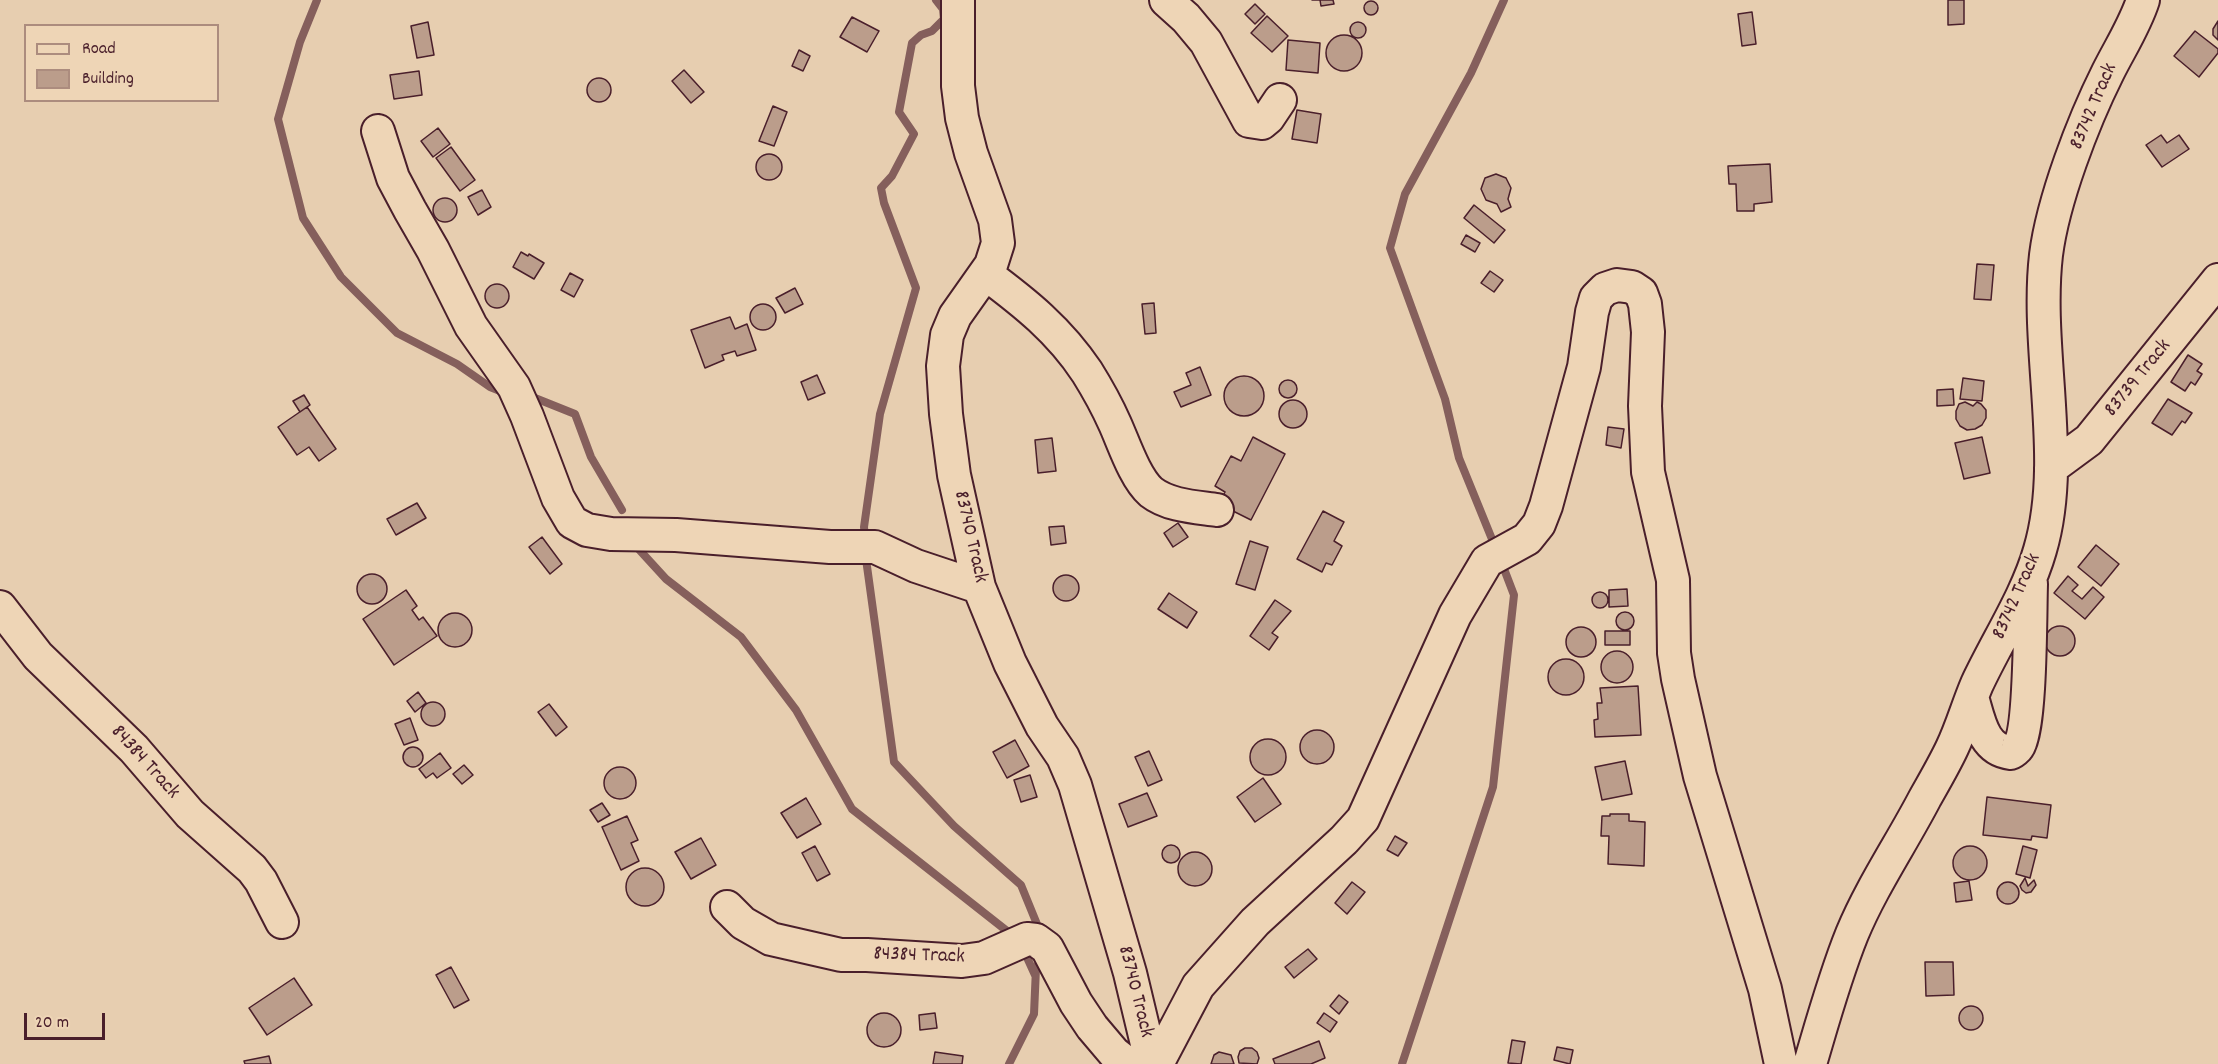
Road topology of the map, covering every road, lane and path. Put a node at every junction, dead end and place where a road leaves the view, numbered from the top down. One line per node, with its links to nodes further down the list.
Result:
1 (958, 0): 6 (street, 83740 Track)
2 (1166, 0): 4 (street)
3 (2143, 0): 8 (street, 83742 Track)
4 (1280, 100)
5 (378, 131): 11 (street)
6 (986, 274): 9 (street); 11 (street, 83740 Track)
7 (2218, 280): 8 (street, 83739 Track)
8 (2051, 468): 10 (street, 83742 Track)
9 (1217, 510)
10 (2032, 574): 13 (street, 83742 Track); 13 (street)
11 (979, 586): 17 (street, 83740 Track)
12 (0, 607): 15 (street, 84384 Track)
13 (1972, 697): 20 (street, 83742 Track)
14 (727, 906): 16 (street, 84384 Track)
15 (282, 922)
16 (1128, 1064)
17 (1150, 1064)
18 (1157, 1064): 19 (street)
19 (1781, 1064)
20 (1810, 1064)

